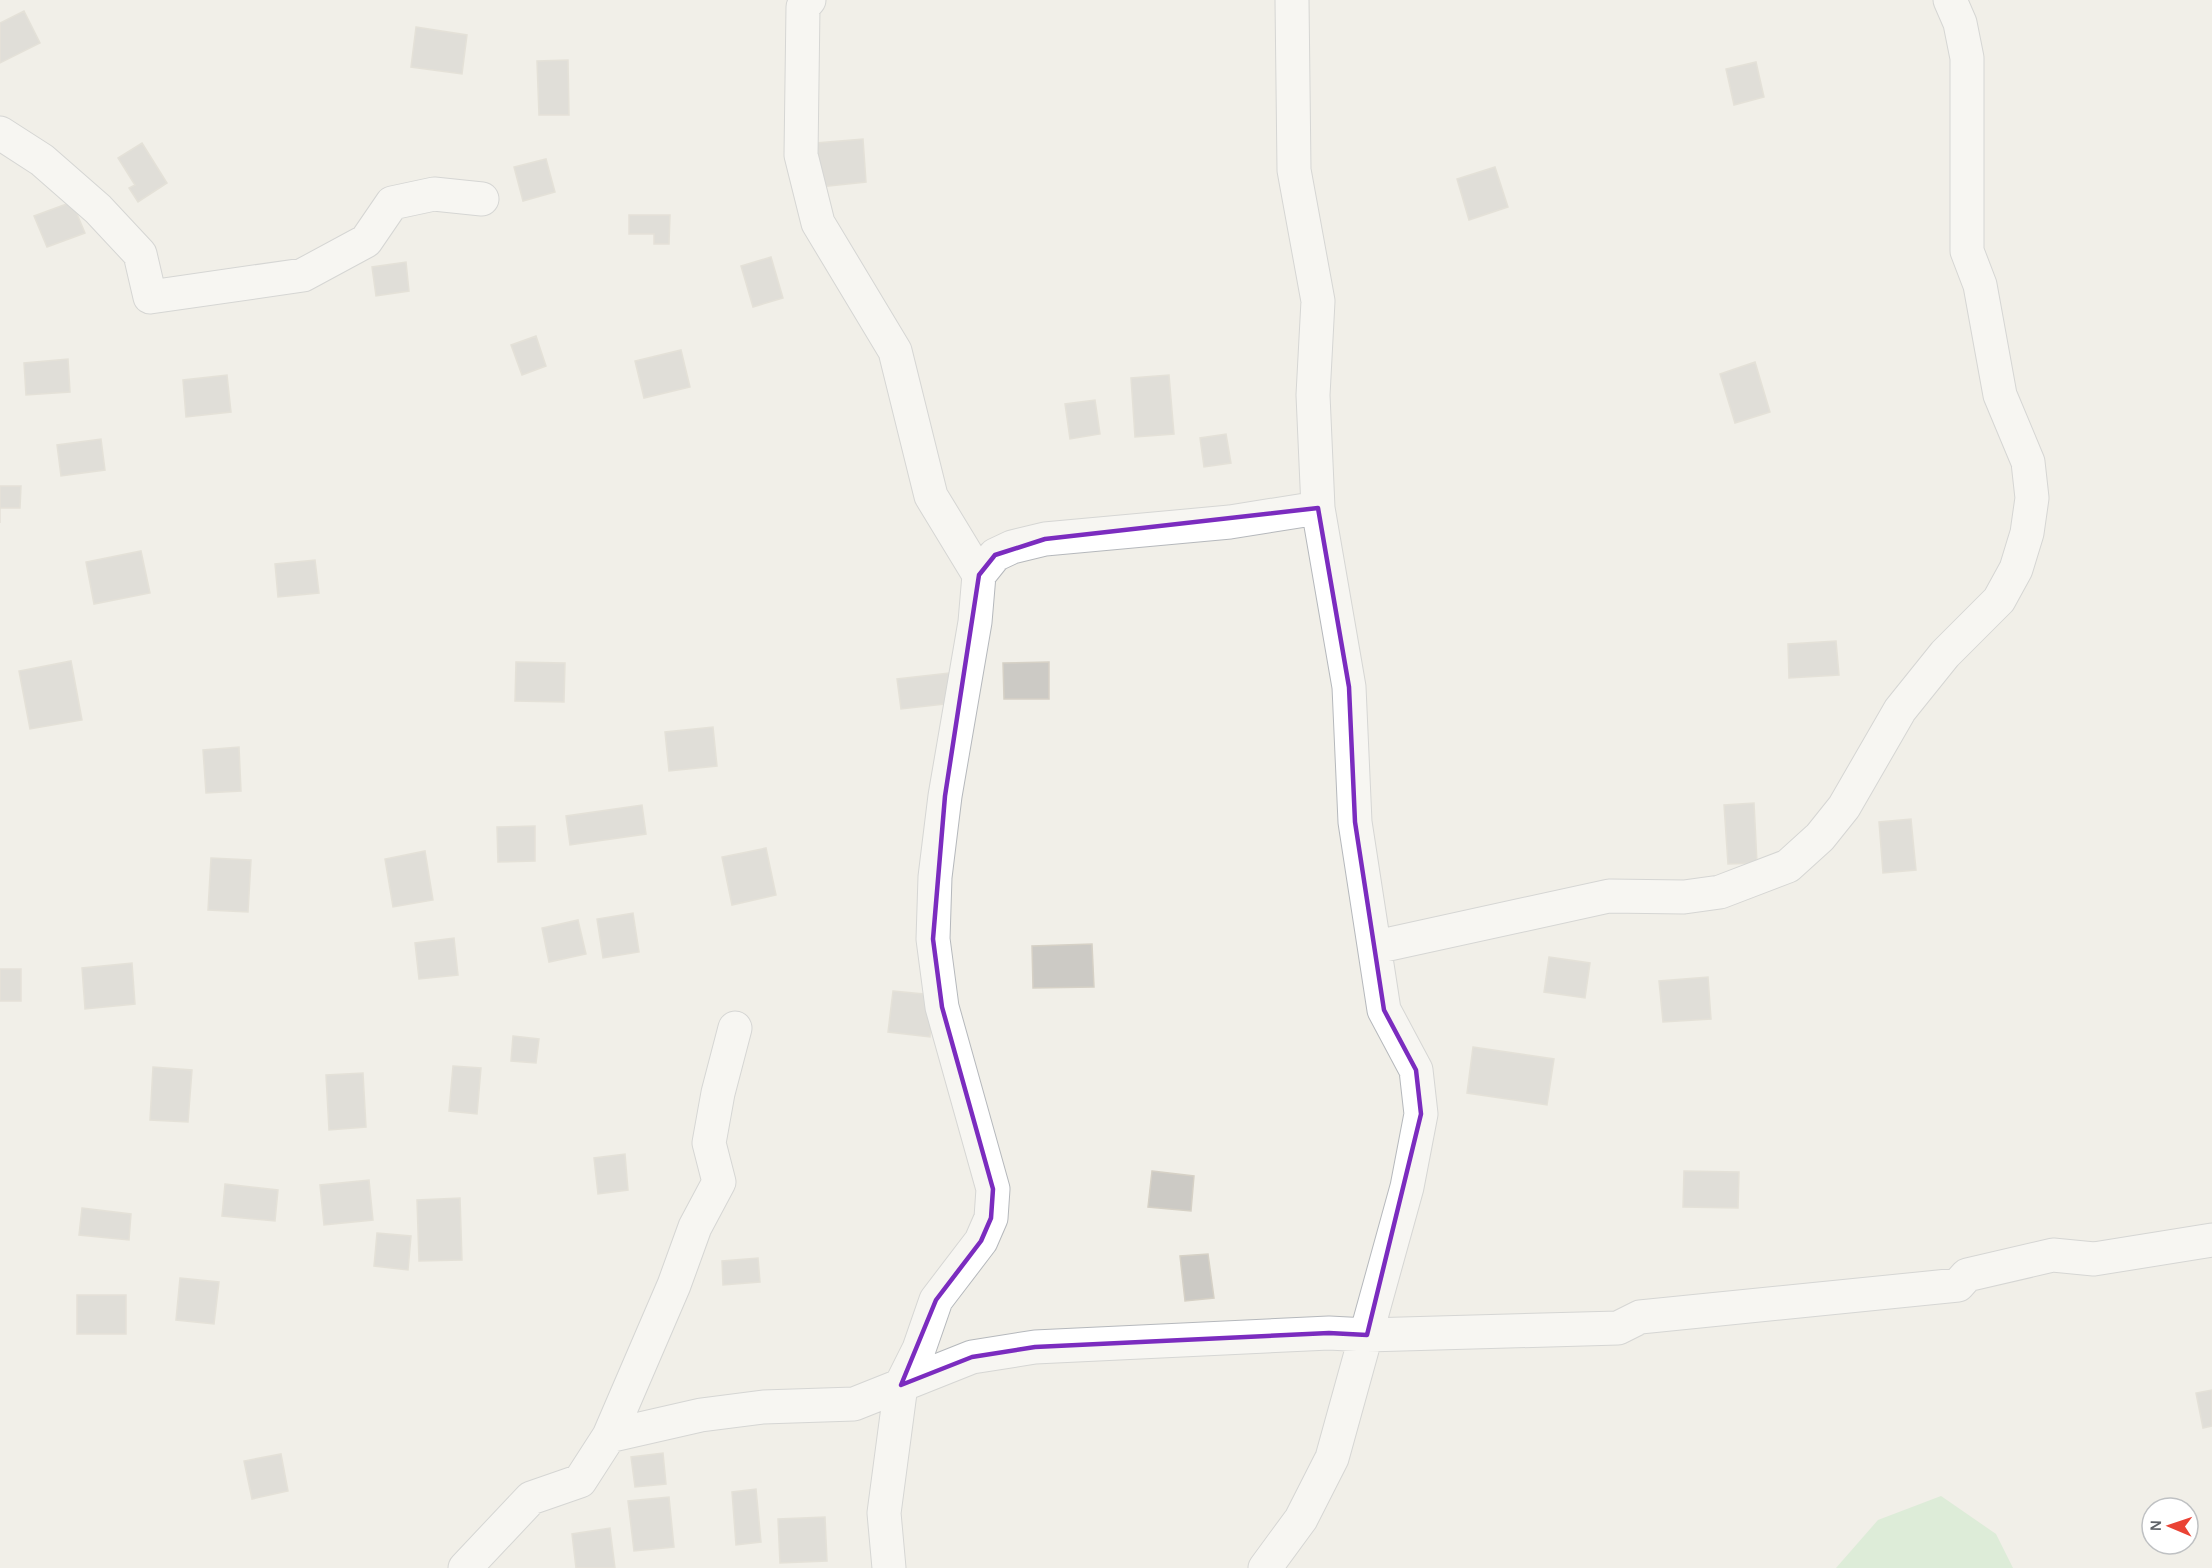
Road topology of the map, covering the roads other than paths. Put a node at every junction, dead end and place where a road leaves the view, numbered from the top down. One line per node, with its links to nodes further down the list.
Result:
1 (809, 0): 7 (street)
2 (1292, 0): 6 (street)
3 (1950, 0): 8 (street)
4 (0, 133): 5 (street)
5 (482, 199)
6 (1318, 508): 7 (street); 8 (street)
7 (979, 575): 12 (street)
8 (1376, 947): 11 (street)
9 (735, 1028): 13 (street)
10 (2212, 1240): 11 (street)
11 (1367, 1335): 12 (street); 16 (street)
12 (902, 1385): 13 (street); 15 (street)
13 (609, 1436): 14 (street)
14 (465, 1568)
15 (889, 1568)
16 (1265, 1568)

